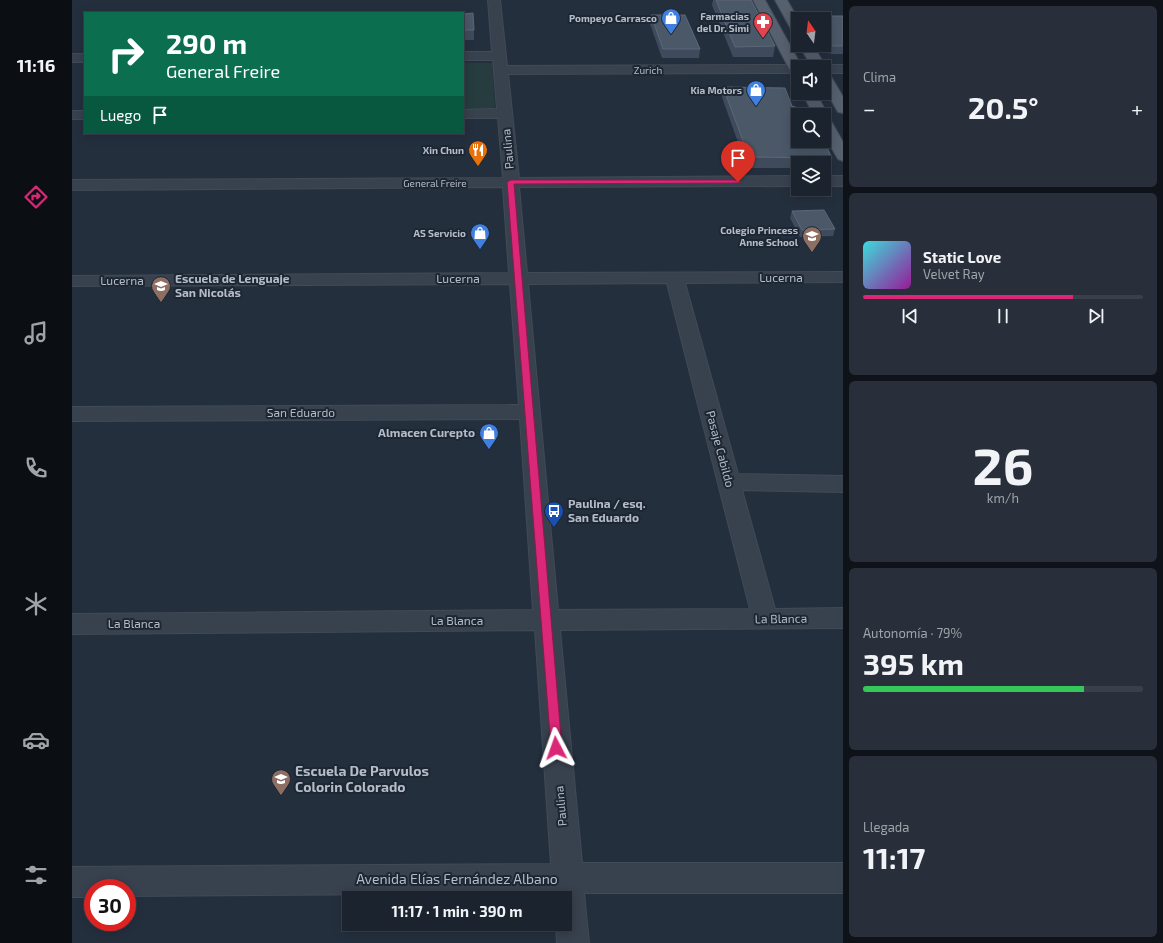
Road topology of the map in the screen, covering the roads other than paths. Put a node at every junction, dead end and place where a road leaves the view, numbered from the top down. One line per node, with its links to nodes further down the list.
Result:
1 (494, 0): 9 (street, Paulina)
2 (759, 0): 8 (main road)
3 (781, 0): 4 (main road)
4 (791, 18)
5 (464, 56): 9 (street, Zurich)
6 (72, 58): 7 (street)
7 (84, 58)
8 (791, 60)
9 (500, 63): 12 (street, Zurich); 15 (street, Paulina)
10 (831, 69): 11 (street)
11 (843, 69)
12 (791, 71)
13 (831, 88): 14 (main road)
14 (843, 109)
15 (504, 113): 16 (street); 24 (street, Paulina)
16 (464, 114)
17 (72, 115): 18 (street)
18 (84, 115)
19 (831, 134): 20 (main road)
20 (843, 156)
21 (791, 181): 24 (street, General Freire)
22 (831, 181): 23 (street)
23 (843, 181)
24 (511, 182): 25 (street, General Freire); 28 (street, Paulina)
25 (72, 184)
26 (843, 277): 27 (street, Lucerna)
27 (675, 278): 28 (street, Lucerna); 32 (street, Pasaje Cabildo)
28 (519, 279): 29 (street, Lucerna); 30 (street, Paulina)
29 (72, 281)
30 (529, 412): 31 (street, San Eduardo); 36 (street, Paulina)
31 (72, 414)
32 (729, 482): 33 (street); 35 (street, Pasaje Cabildo)
33 (843, 484)
34 (843, 618): 35 (street, La Blanca)
35 (765, 619): 36 (street, La Blanca)
36 (546, 620): 37 (street, La Blanca); 38 (street, Paulina)
37 (72, 624)
38 (567, 878): 39 (street, Avenida Elías Fernández Albano); 40 (street, Avenida Elías Fernández Albano); 41 (street, Paulina)
39 (843, 878)
40 (72, 882)
41 (573, 943)

